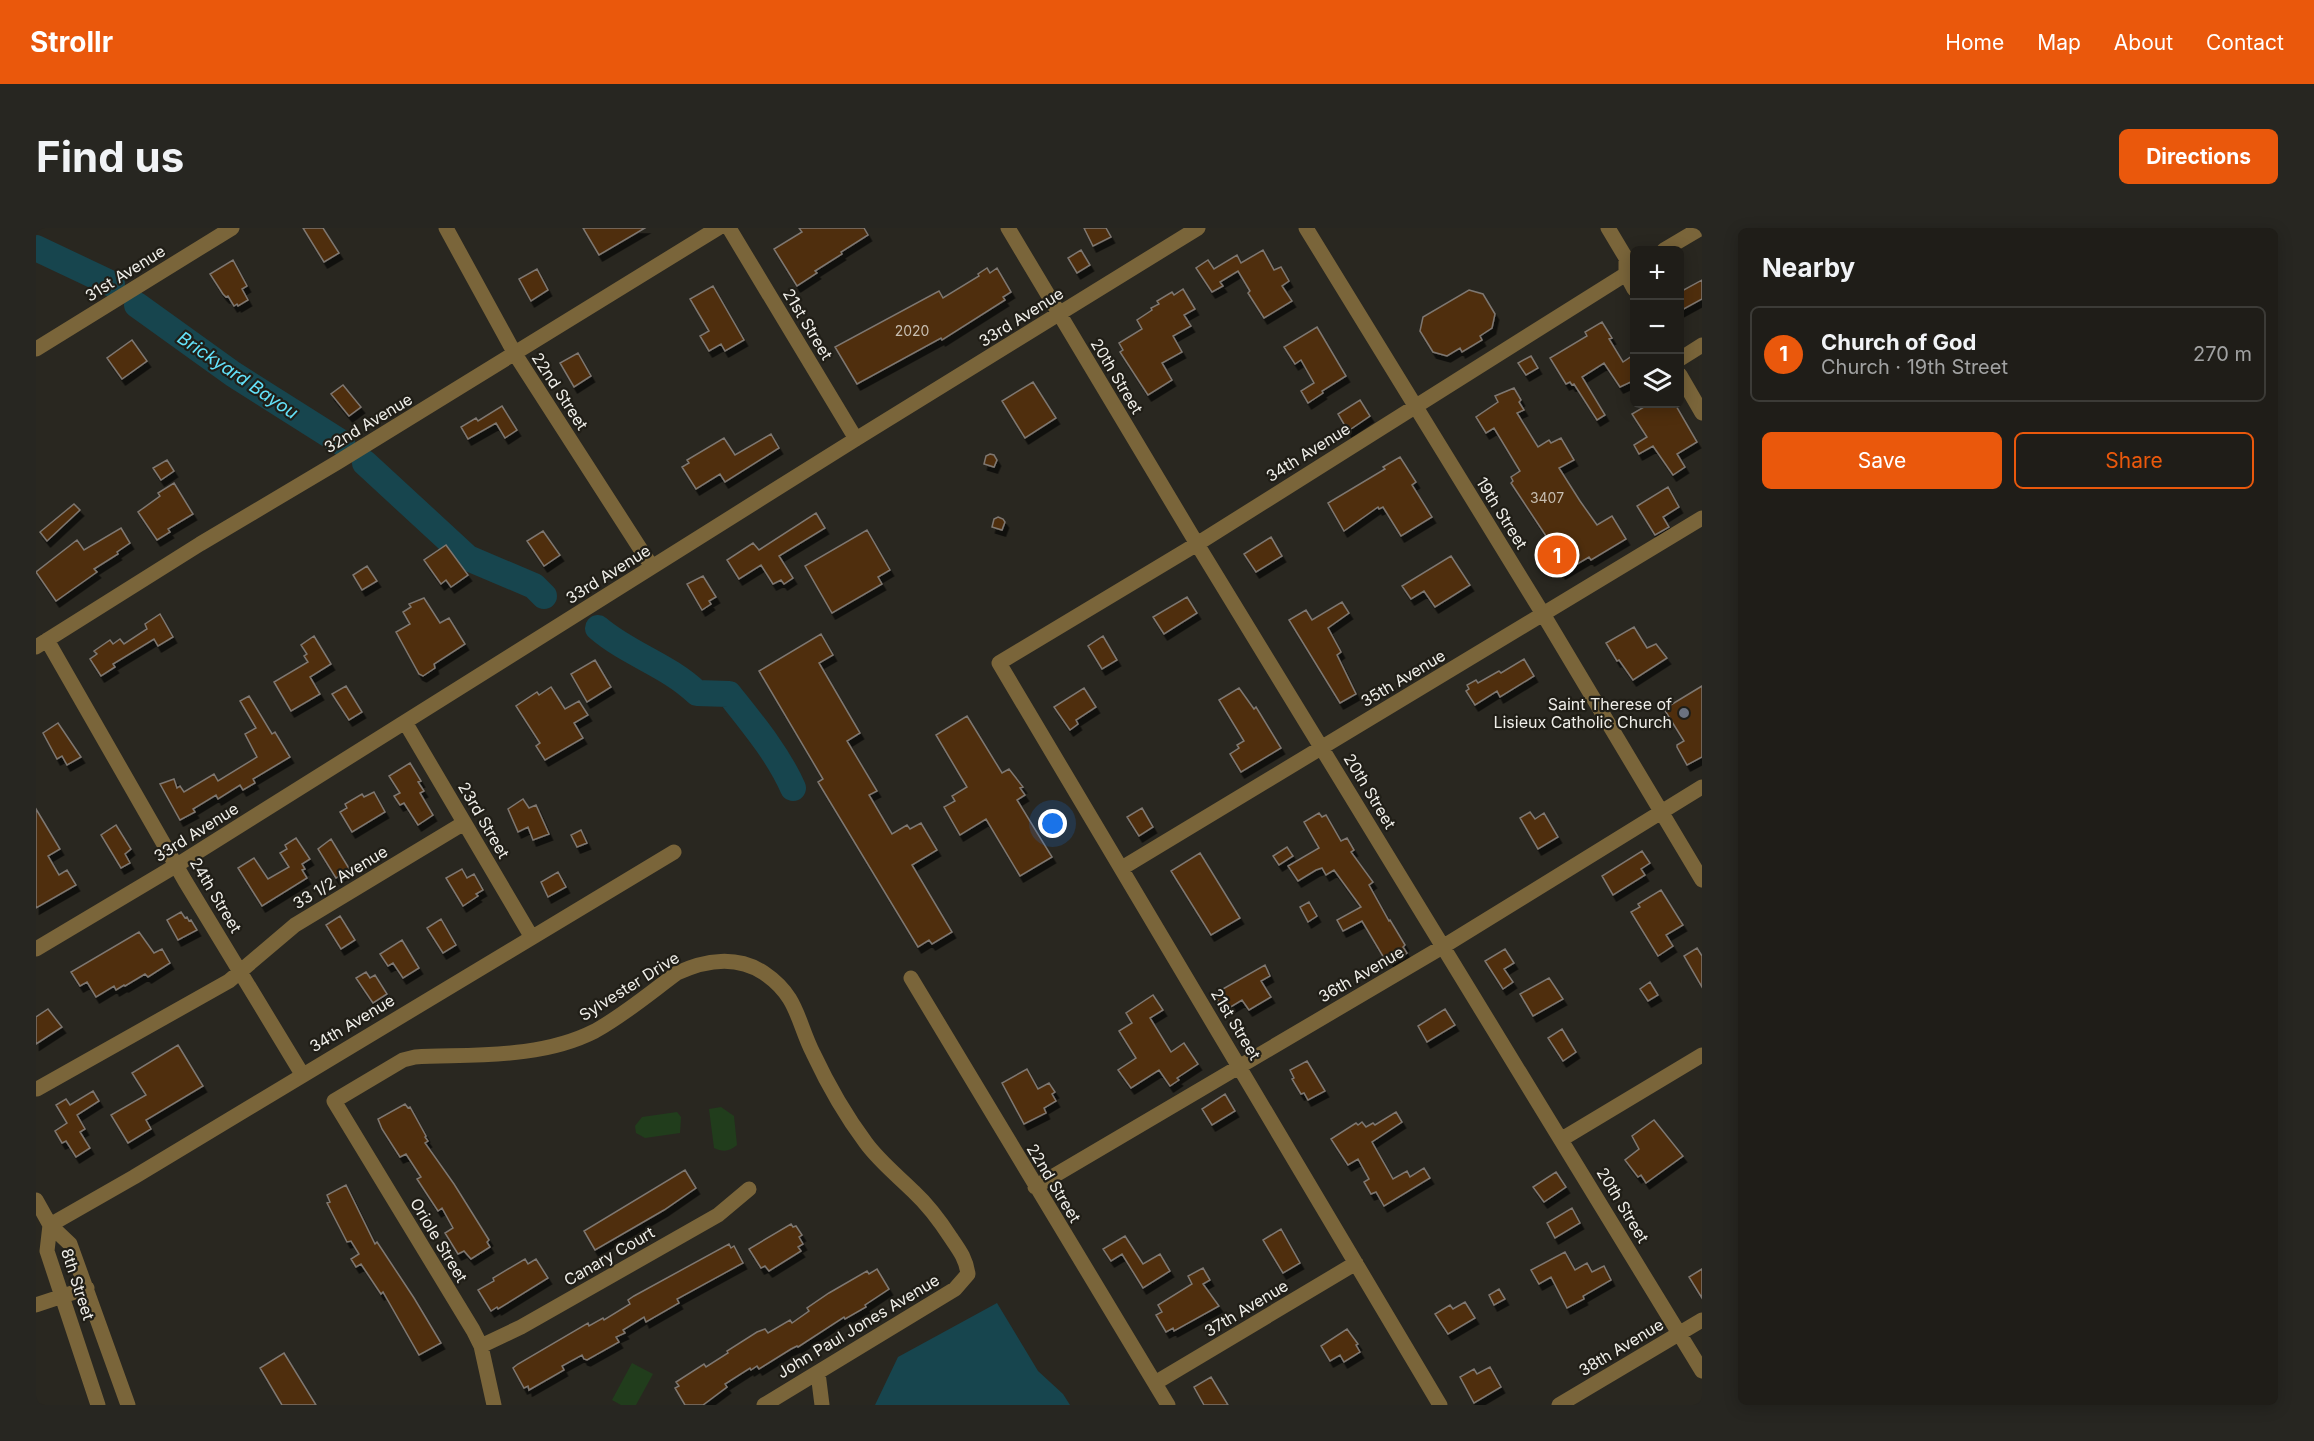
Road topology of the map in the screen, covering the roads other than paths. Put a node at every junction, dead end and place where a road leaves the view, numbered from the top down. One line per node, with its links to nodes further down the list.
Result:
1 (232, 228): 14 (street, 31st Avenue)
2 (446, 228): 15 (street, 22nd Street)
3 (718, 228): 15 (street, 32nd Avenue)
4 (729, 228): 20 (street, 21st Street)
5 (1008, 228): 12 (street, 20th Street)
6 (1198, 228): 12 (street, 33rd Avenue)
7 (1306, 228): 18 (street, 19th Street)
8 (1608, 228): 11 (street)
9 (1701, 228): 10 (street)
10 (1671, 246)
11 (1630, 271): 18 (street, 34th Avenue)
12 (1060, 315): 20 (street, 33rd Avenue); 22 (street, 20th Street)
13 (1702, 345): 16 (street)
14 (36, 349)
15 (515, 354): 23 (street, 22nd Street); 25 (street, 32nd Avenue)
16 (1684, 356)
17 (1684, 382): 19 (street)
18 (1414, 407): 22 (street, 34th Avenue); 24 (street, 19th Street)
19 (1702, 413)
20 (856, 439): 23 (street, 33rd Avenue)
21 (1702, 518): 24 (street, 35th Avenue)
22 (1197, 544): 26 (street, 34th Avenue); 28 (street, 20th Street)
23 (652, 567): 27 (street, 33rd Avenue)
24 (1543, 614): 28 (street, 35th Avenue); 30 (street, 19th Street)
25 (42, 643): 33 (street, 24th Street)
26 (999, 663): 34 (street, 21st Street)
27 (405, 722): 31 (street, 23rd Street); 33 (street, 33rd Avenue)
28 (1323, 748): 34 (street, 35th Avenue); 37 (street, 20th Street)
29 (1702, 787): 30 (street, 36th Avenue)
30 (1660, 812): 35 (street, 19th Street); 37 (street, 36th Avenue)
31 (464, 823): 36 (street, 23rd Street); 39 (street, 33 1/2 Avenue)
32 (674, 852): 36 (street, 34th Avenue)
33 (177, 865): 38 (street, 33rd Avenue); 39 (street, 24th Street)
34 (1122, 868): 42 (street, 21st Street)
35 (1702, 880)
36 (531, 936): 43 (street, 34th Avenue)
37 (1444, 946): 42 (street, 36th Avenue); 46 (street, 20th Street)
38 (36, 949)
39 (241, 972): 43 (street, 24th Street); 44 (street, 33 1/2 Avenue)
40 (911, 978): 47 (street, 22nd Street)
41 (1702, 1055): 46 (street)
42 (1239, 1065): 47 (street, 36th Avenue); 51 (street, 21st Street)
43 (302, 1074): 50 (street, 34th Avenue)
44 (37, 1089)
45 (334, 1101): 52 (street, Sylvester Drive); 58 (street, Oriole Street)
46 (1562, 1139): 57 (street, 20th Street)
47 (1035, 1187): 61 (street, 22nd Street)
48 (749, 1189): 58 (street, Canary Court)
49 (36, 1200): 50 (street)
50 (50, 1225): 53 (street, 8th Street); 54 (street, 8th Street)
51 (1356, 1263): 61 (street, 37th Avenue); 68 (street, 21st Street)
52 (968, 1274): 60 (street, John Paul Jones Avenue)
53 (87, 1288): 54 (street); 63 (street, 8th Street)
54 (63, 1297): 55 (street); 62 (street, 8th Street)
55 (36, 1305)
56 (1702, 1320): 57 (street, 38th Avenue)
57 (1679, 1333): 59 (street, 20th Street); 69 (street, 38th Avenue)
58 (481, 1346): 64 (street, Oriole Street)
59 (1702, 1371)
60 (818, 1373): 65 (street, John Paul Jones Avenue); 66 (street)
61 (1155, 1383): 67 (street, 22nd Street)
62 (98, 1405)
63 (128, 1405)
64 (495, 1405)
65 (764, 1405)
66 (822, 1405)
67 (1168, 1405)
68 (1440, 1405)
69 (1559, 1405)

